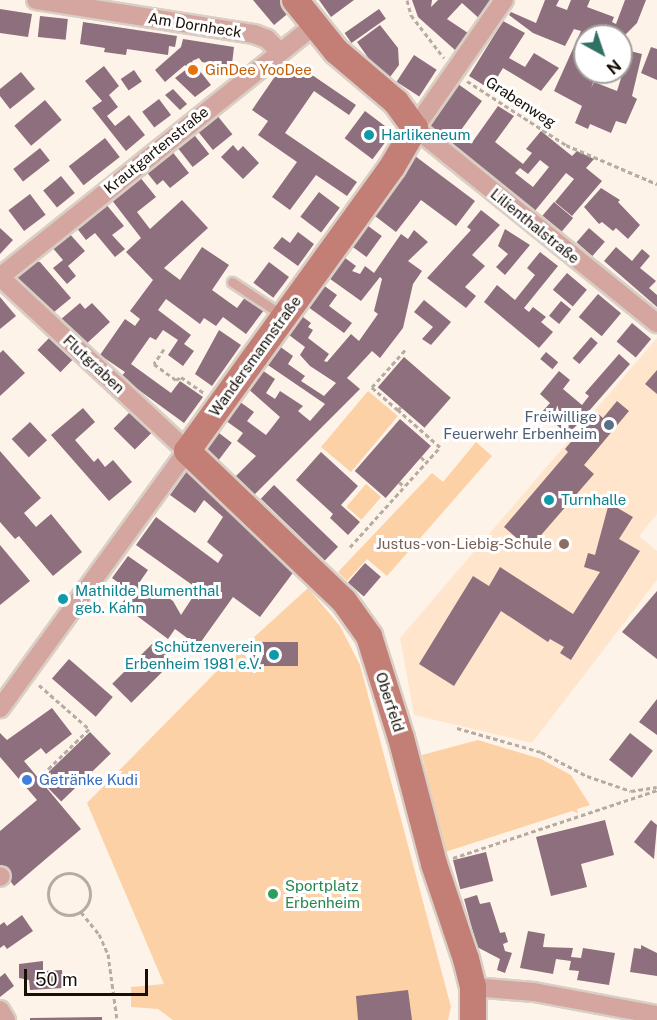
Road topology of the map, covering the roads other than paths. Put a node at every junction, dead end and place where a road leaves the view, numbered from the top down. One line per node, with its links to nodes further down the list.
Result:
1 (36, 0): 5 (street, Am Dornheck)
2 (295, 0): 4 (street)
3 (504, 0): 6 (street, Wandersmannstraße)
4 (314, 25): 5 (street, Krautgartenstraße); 6 (street)
5 (279, 51): 7 (street, Krautgartenstraße)
6 (415, 128): 9 (street, Wandersmannstraße); 10 (street, Lilienthalstraße)
7 (0, 277): 11 (street, Flutgraben)
8 (232, 282): 9 (lane)
9 (284, 316): 11 (street, Wandersmannstraße)
10 (657, 323)
11 (187, 451): 12 (street, Wandersmannstraße); 13 (street, Oberfeld)
12 (0, 708)
13 (473, 987): 15 (street); 17 (street, Oberfeld)
14 (0, 1010): 16 (street)
15 (657, 1016)
16 (6, 1020)
17 (473, 1020)

